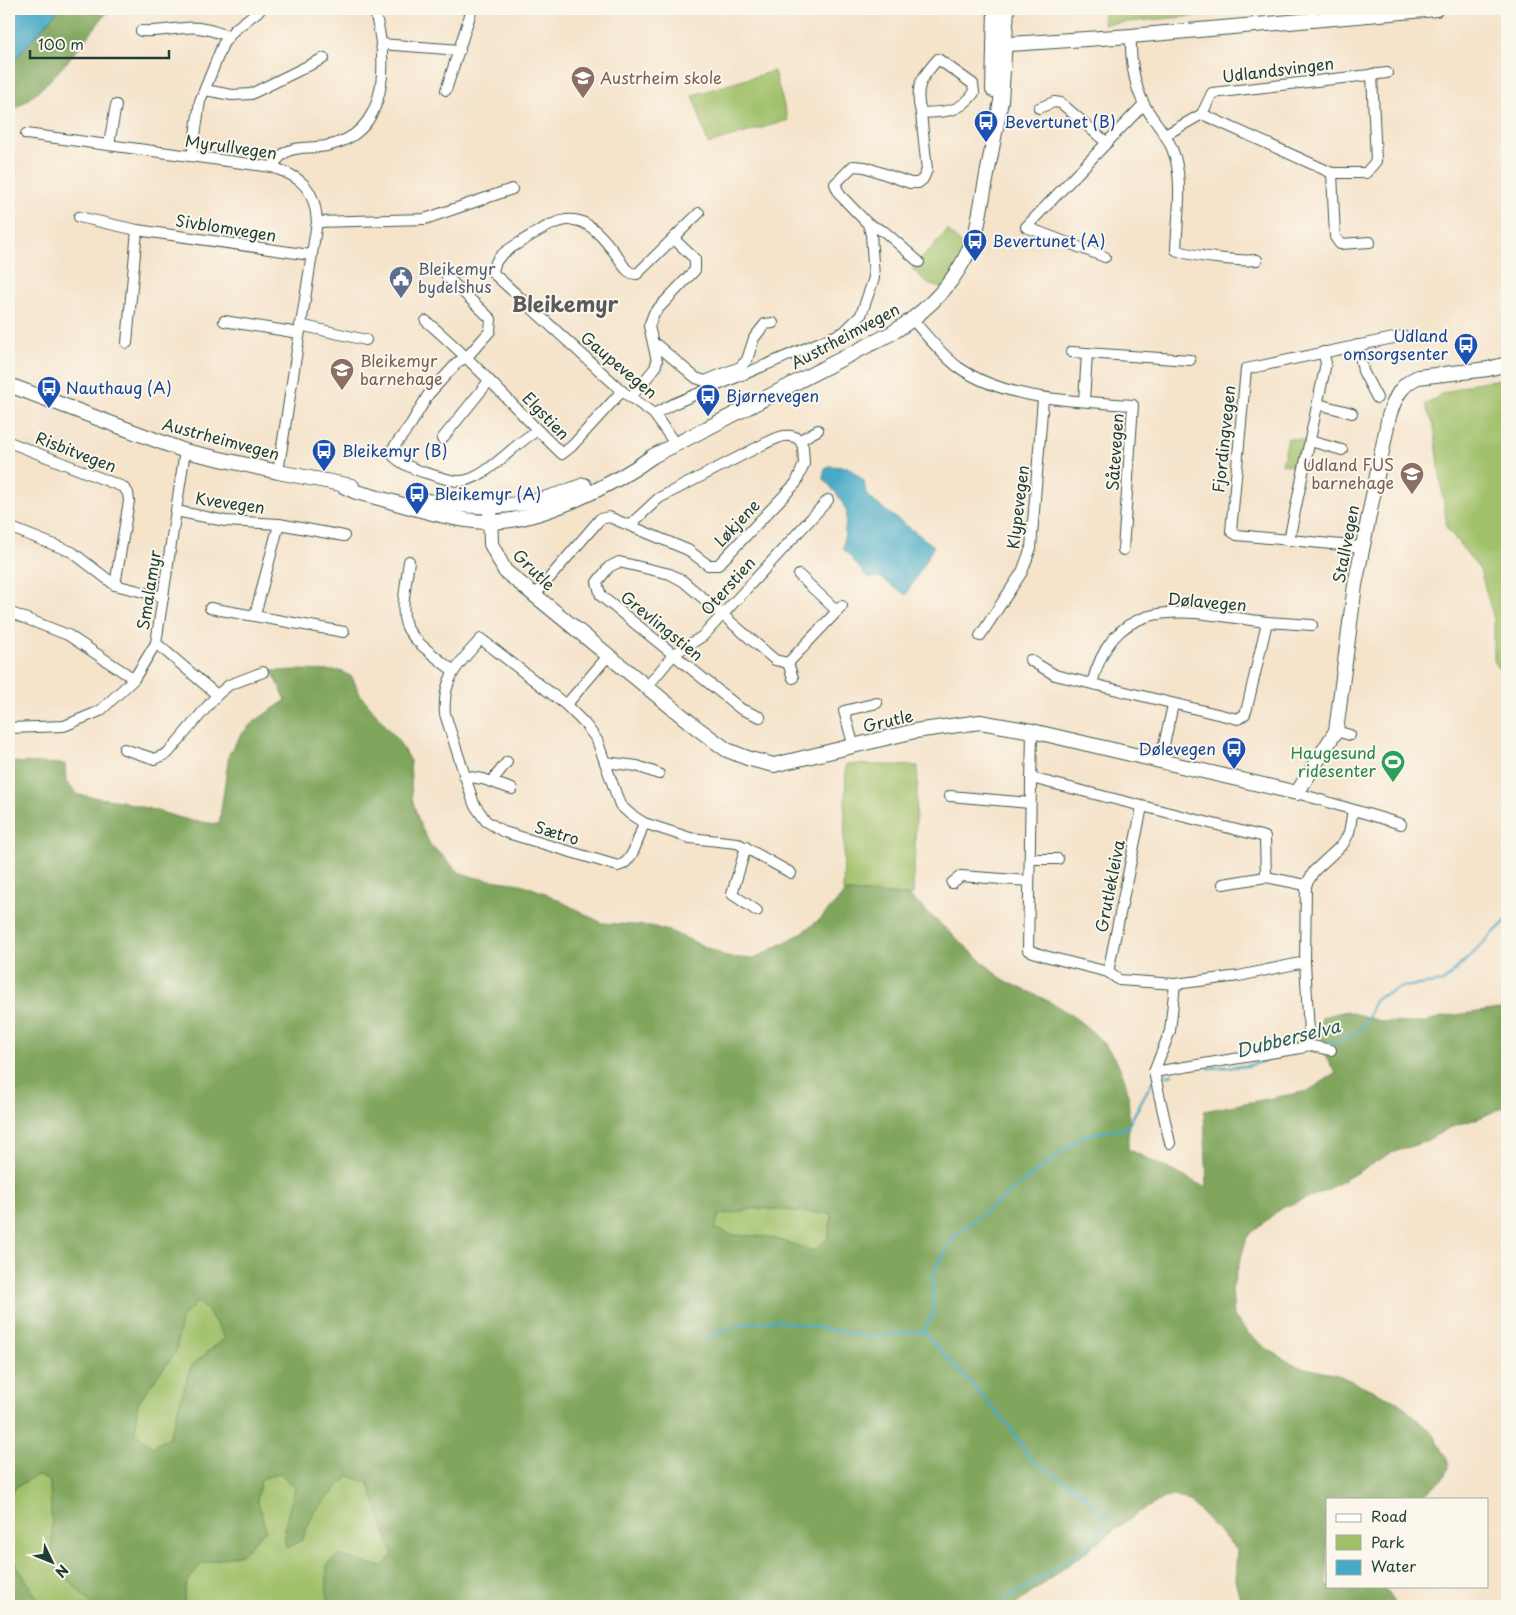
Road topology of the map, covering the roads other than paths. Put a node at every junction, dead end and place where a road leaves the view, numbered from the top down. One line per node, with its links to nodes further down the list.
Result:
1 (261, 9): 8 (street)
2 (374, 9): 10 (street)
3 (472, 9): 12 (street)
4 (995, 9): 11 (street, Austrheimvegen)
5 (1006, 9): 11 (street, Austrheimvegen)
6 (1436, 9): 9 (street)
7 (141, 31): 8 (street)
8 (228, 36): 16 (street)
9 (1132, 36): 11 (street); 18 (street)
10 (381, 44): 12 (street); 28 (street)
11 (999, 45): 43 (street, Austrheimvegen)
12 (460, 50): 17 (street)
13 (324, 58): 16 (street)
14 (1387, 73): 15 (street, Udlandsvingen)
15 (1372, 74): 22 (street, Udlandsvingen); 29 (street)
16 (205, 90): 27 (street)
17 (446, 90)
18 (1144, 104): 24 (street); 25 (street)
19 (116, 105): 26 (street)
20 (1039, 108): 25 (street)
21 (921, 113): 21 (street); 34 (street)
22 (1202, 114): 24 (street); 29 (street)
23 (26, 134): 26 (street, Myrullvegen)
24 (1167, 134): 40 (street)
25 (1107, 142): 39 (street)
26 (109, 144): 27 (street, Myrullvegen)
27 (192, 156): 28 (street, Myrullvegen)
28 (272, 167): 33 (street, Myrullvegen)
29 (1332, 172): 37 (street)
30 (512, 189): 33 (street)
31 (699, 213): 36 (street)
32 (79, 217): 35 (street, Sivblomvegen)
33 (317, 222): 38 (street, Myrullvegen)
34 (868, 224): 41 (street); 68 (street)
35 (137, 230): 38 (street, Sivblomvegen); 50 (street)
36 (674, 239): 51 (street); 61 (street, Gaupevegen)
37 (1370, 242)
38 (310, 256): 47 (street, Myrullvegen)
39 (1105, 256)
40 (1257, 260)
41 (919, 262)
42 (447, 277): 56 (street)
43 (913, 320): 64 (street, Såtevegen); 75 (street, Austrheimvegen)
44 (224, 321): 47 (street)
45 (426, 321): 56 (street, Elgstien)
46 (773, 323): 51 (street)
47 (300, 329): 49 (street); 78 (street, Myrullvegen)
48 (1403, 336): 52 (street, Fjordingvegen)
49 (366, 340)
50 (127, 343)
51 (654, 345): 62 (street)
52 (1358, 345): 54 (street, Fjordingvegen); 63 (street)
53 (1071, 352): 55 (street)
54 (1323, 352): 66 (street); 86 (street, Fjordingvegen)
55 (1087, 354): 57 (street); 65 (street)
56 (467, 357): 59 (street, Elgstien); 70 (street)
57 (1190, 360)
58 (1507, 364): 87 (street, Stallvegen)
59 (489, 381): 70 (street, Elgstien); 71 (street)
60 (9, 385): 77 (street, Austrheimvegen)
61 (622, 391): 62 (street, Gaupevegen); 70 (street, Elgstien)
62 (631, 397): 68 (street, Gaupevegen)
63 (1377, 398)
64 (1043, 399): 65 (street, Såtevegen); 101 (street, Klypevegen)
65 (1084, 401): 88 (street, Såtevegen)
66 (1318, 404): 67 (street); 73 (street)
67 (1352, 413)
68 (654, 414): 75 (street, Gaupevegen)
69 (818, 430): 72 (street)
70 (537, 431)
71 (442, 439)
72 (800, 440): 83 (street); 83 (street, Løkjene)
73 (1310, 441): 76 (street); 86 (street)
74 (9, 442): 91 (street, Risbitvegen)
75 (676, 445): 81 (street, Austrheimvegen)
76 (1342, 450)
77 (185, 451): 78 (street, Austrheimvegen); 80 (street, Smalamyr)
78 (278, 472): 81 (street, Austrheimvegen)
79 (828, 500): 96 (street, Oterstien)
80 (176, 510): 82 (street, Kvevegen); 93 (street, Smalamyr)
81 (490, 515): 92 (street, Grutle)
82 (279, 524): 85 (street, Kvevegen); 97 (street, Kvevegen)
83 (630, 525): 92 (street, Løkjene)
84 (9, 527): 91 (street)
85 (344, 536)
86 (1288, 540): 87 (street, Fjordingvegen)
87 (1362, 547): 120 (street, Stallvegen)
88 (1123, 550)
89 (409, 561): 107 (street)
90 (800, 575): 106 (street)
91 (115, 585): 93 (street)
92 (534, 596): 104 (street, Grutle)
93 (163, 597): 102 (street, Smalamyr)
94 (210, 608): 97 (street)
95 (9, 612): 110 (street)
96 (721, 614): 103 (street, Oterstien); 103 (street, Grevlingstien); 106 (street, Grevlingstien)
97 (255, 615): 100 (street)
98 (1267, 622): 99 (street, Dølavegen); 111 (street, Dølavegen); 115 (street, Dølavegen)
99 (1312, 625)
100 (344, 632)
101 (980, 636)
102 (156, 642): 110 (street, Smalamyr); 113 (street)
103 (674, 654): 112 (street, Oterstien); 117 (street, Grevlingstien)
104 (608, 656): 112 (street, Grutle); 116 (street)
105 (1030, 660): 111 (street, Dølavegen)
106 (788, 664): 109 (street)
107 (452, 670): 116 (street, Sætro); 128 (street, Sætro)
108 (263, 672): 113 (street)
109 (793, 678)
110 (134, 679): 118 (street, Smalamyr)
111 (1092, 684): 115 (street, Dølavegen)
112 (647, 687): 122 (street, Grutle)
113 (217, 695): 123 (street)
114 (877, 703): 122 (street)
115 (1173, 705): 126 (street)
116 (566, 706): 125 (street, Sætro)
117 (760, 717)
118 (9, 728)
119 (1032, 730): 122 (street, Grutle); 126 (street, Grutle); 129 (street)
120 (1336, 731): 121 (street); 132 (street, Stallvegen)
121 (1350, 735)
122 (854, 747)
123 (124, 749)
124 (507, 762): 130 (street)
125 (605, 762): 127 (street); 137 (street, Sætro)
126 (1160, 762): 132 (street, Grutle)
127 (660, 774)
128 (464, 776): 130 (street); 137 (street, Sætro)
129 (1031, 778): 134 (street); 135 (street)
130 (491, 782): 131 (street)
131 (512, 789)
132 (1297, 793): 136 (street, Grutle)
133 (950, 796): 134 (street)
134 (1030, 803): 140 (street)
135 (1142, 806): 143 (street); 150 (street, Grutlekleiva)
136 (1353, 810): 138 (street, Grutle); 147 (street)
137 (644, 823): 139 (street, Sætro)
138 (1401, 824)
139 (746, 847): 142 (street, Sætro); 148 (street)
140 (1030, 858): 141 (street); 144 (street)
141 (1058, 859)
142 (791, 873)
143 (1266, 877): 146 (street); 147 (street)
144 (1029, 881): 145 (street); 150 (street)
145 (952, 883)
146 (1223, 884)
147 (1306, 885): 149 (street)
148 (757, 911)
149 (1305, 962): 151 (street); 152 (street)
150 (1108, 972): 151 (street)
151 (1175, 984): 154 (street)
152 (1307, 1045): 153 (street); 154 (street)
153 (1331, 1050)
154 (1154, 1072): 155 (street)
155 (1170, 1143)

